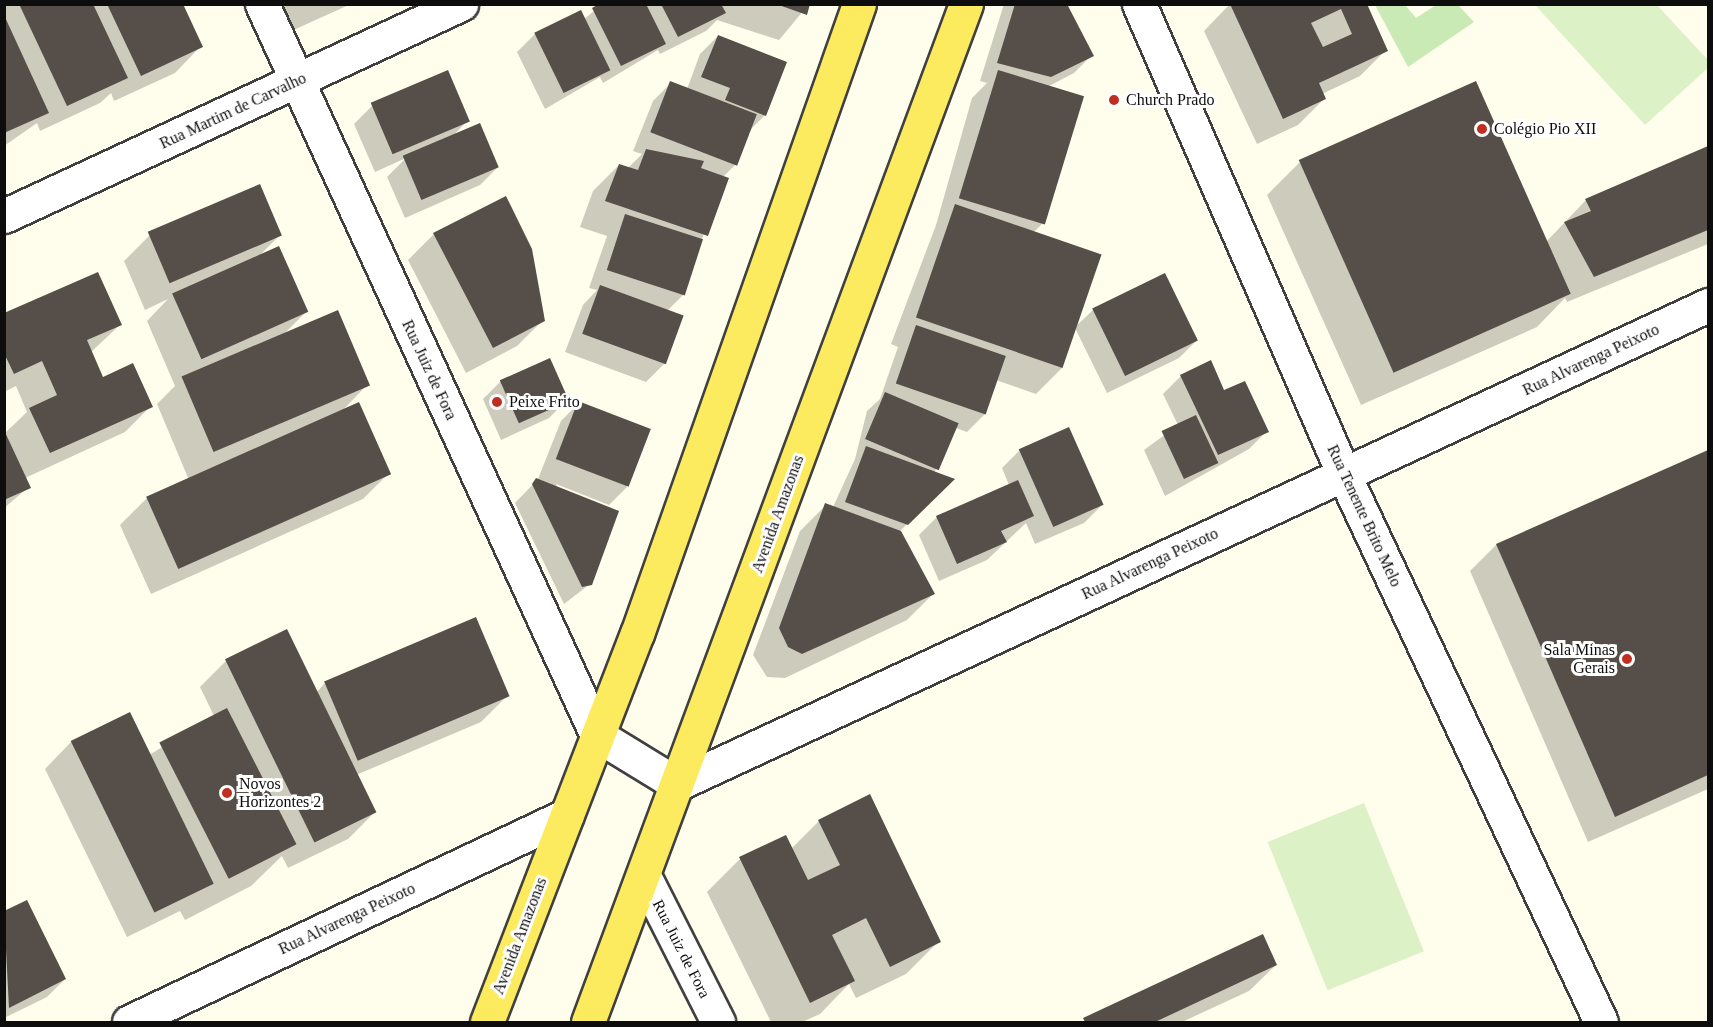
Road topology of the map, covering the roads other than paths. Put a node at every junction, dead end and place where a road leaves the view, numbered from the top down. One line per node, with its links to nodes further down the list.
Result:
1 (262, 4): 6 (street, Rua Juiz de Fora)
2 (461, 4): 6 (street, Rua Martim de Carvalho)
3 (859, 4): 10 (main road, Avenida Amazonas)
4 (966, 4): 11 (main road, Avenida Amazonas)
5 (1139, 4): 9 (street, Rua Tenente Brito Melo)
6 (297, 81): 7 (street, Rua Martim de Carvalho); 10 (street, Rua Juiz de Fora)
7 (4, 216)
8 (1708, 305): 9 (street, Rua Alvarenga Peixoto)
9 (1344, 475): 11 (street, Rua Alvarenga Peixoto); 18 (street, Rua Tenente Brito Melo)
10 (597, 735): 11 (street); 12 (main road, Avenida Amazonas)
11 (677, 784): 13 (main road, Avenida Amazonas)
12 (566, 815): 14 (street, Rua Alvarenga Peixoto); 15 (main road, Avenida Amazonas)
13 (644, 876): 16 (main road, Avenida Amazonas); 17 (street, Rua Juiz de Fora)
14 (129, 1023)
15 (487, 1023)
16 (588, 1023)
17 (718, 1023)
18 (1601, 1023)

